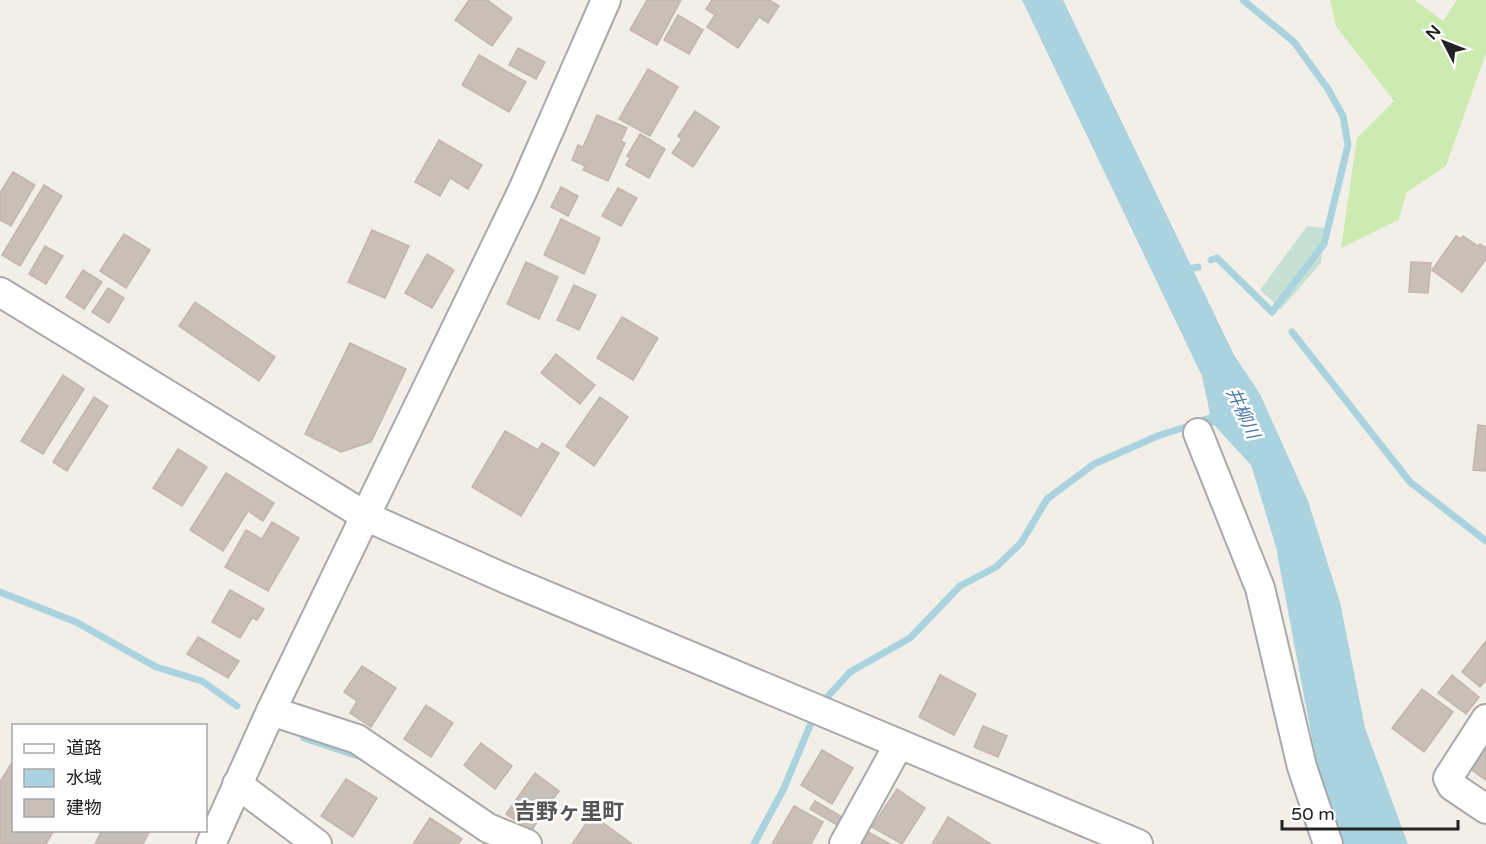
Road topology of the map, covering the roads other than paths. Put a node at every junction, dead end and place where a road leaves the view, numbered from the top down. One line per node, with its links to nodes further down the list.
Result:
1 (606, 0): 4 (street)
2 (0, 292): 4 (street)
3 (1198, 433): 15 (street)
4 (367, 517): 5 (street); 7 (street)
5 (271, 711): 8 (street); 13 (street)
6 (1486, 719): 9 (street)
7 (899, 744): 10 (street); 14 (street)
8 (237, 784): 11 (street); 12 (street)
9 (1486, 809)
10 (1121, 841)
11 (211, 844)
12 (317, 844)
13 (526, 844)
14 (844, 844)
15 (1328, 844)

